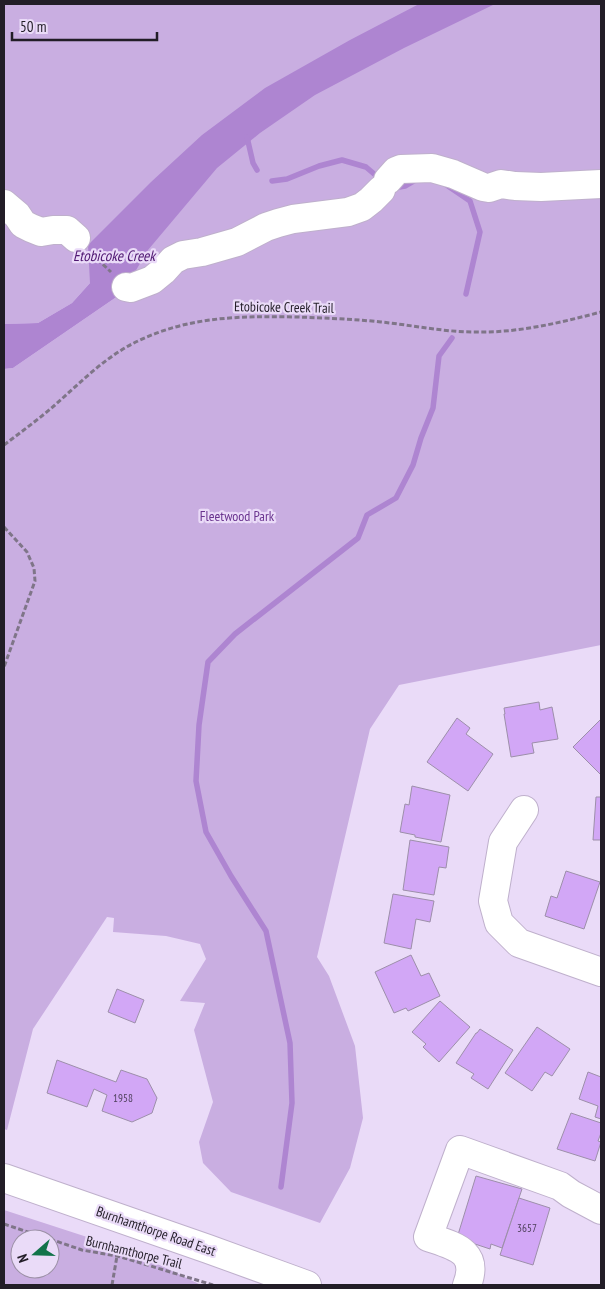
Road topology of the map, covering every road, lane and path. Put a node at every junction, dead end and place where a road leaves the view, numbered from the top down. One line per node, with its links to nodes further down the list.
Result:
1 (601, 184): 4 (main road)
2 (4, 204): 3 (main road)
3 (76, 238): 4 (path)
4 (126, 287)
5 (601, 312): 6 (path, Etobicoke Creek Trail)
6 (4, 444)
7 (4, 527): 8 (path)
8 (4, 667)
9 (524, 810): 10 (main road)
10 (601, 972)
11 (4, 1178): 19 (main road, Burnhamthorpe Road East)
12 (601, 1210): 20 (main road)
13 (4, 1224): 14 (path, Burnhamthorpe Trail)
14 (19, 1229)
15 (60, 1243): 16 (path, Burnhamthorpe Trail)
16 (117, 1256): 17 (path); 18 (path, Burnhamthorpe Trail)
17 (112, 1285)
18 (213, 1285)
19 (307, 1285)
20 (467, 1285)

